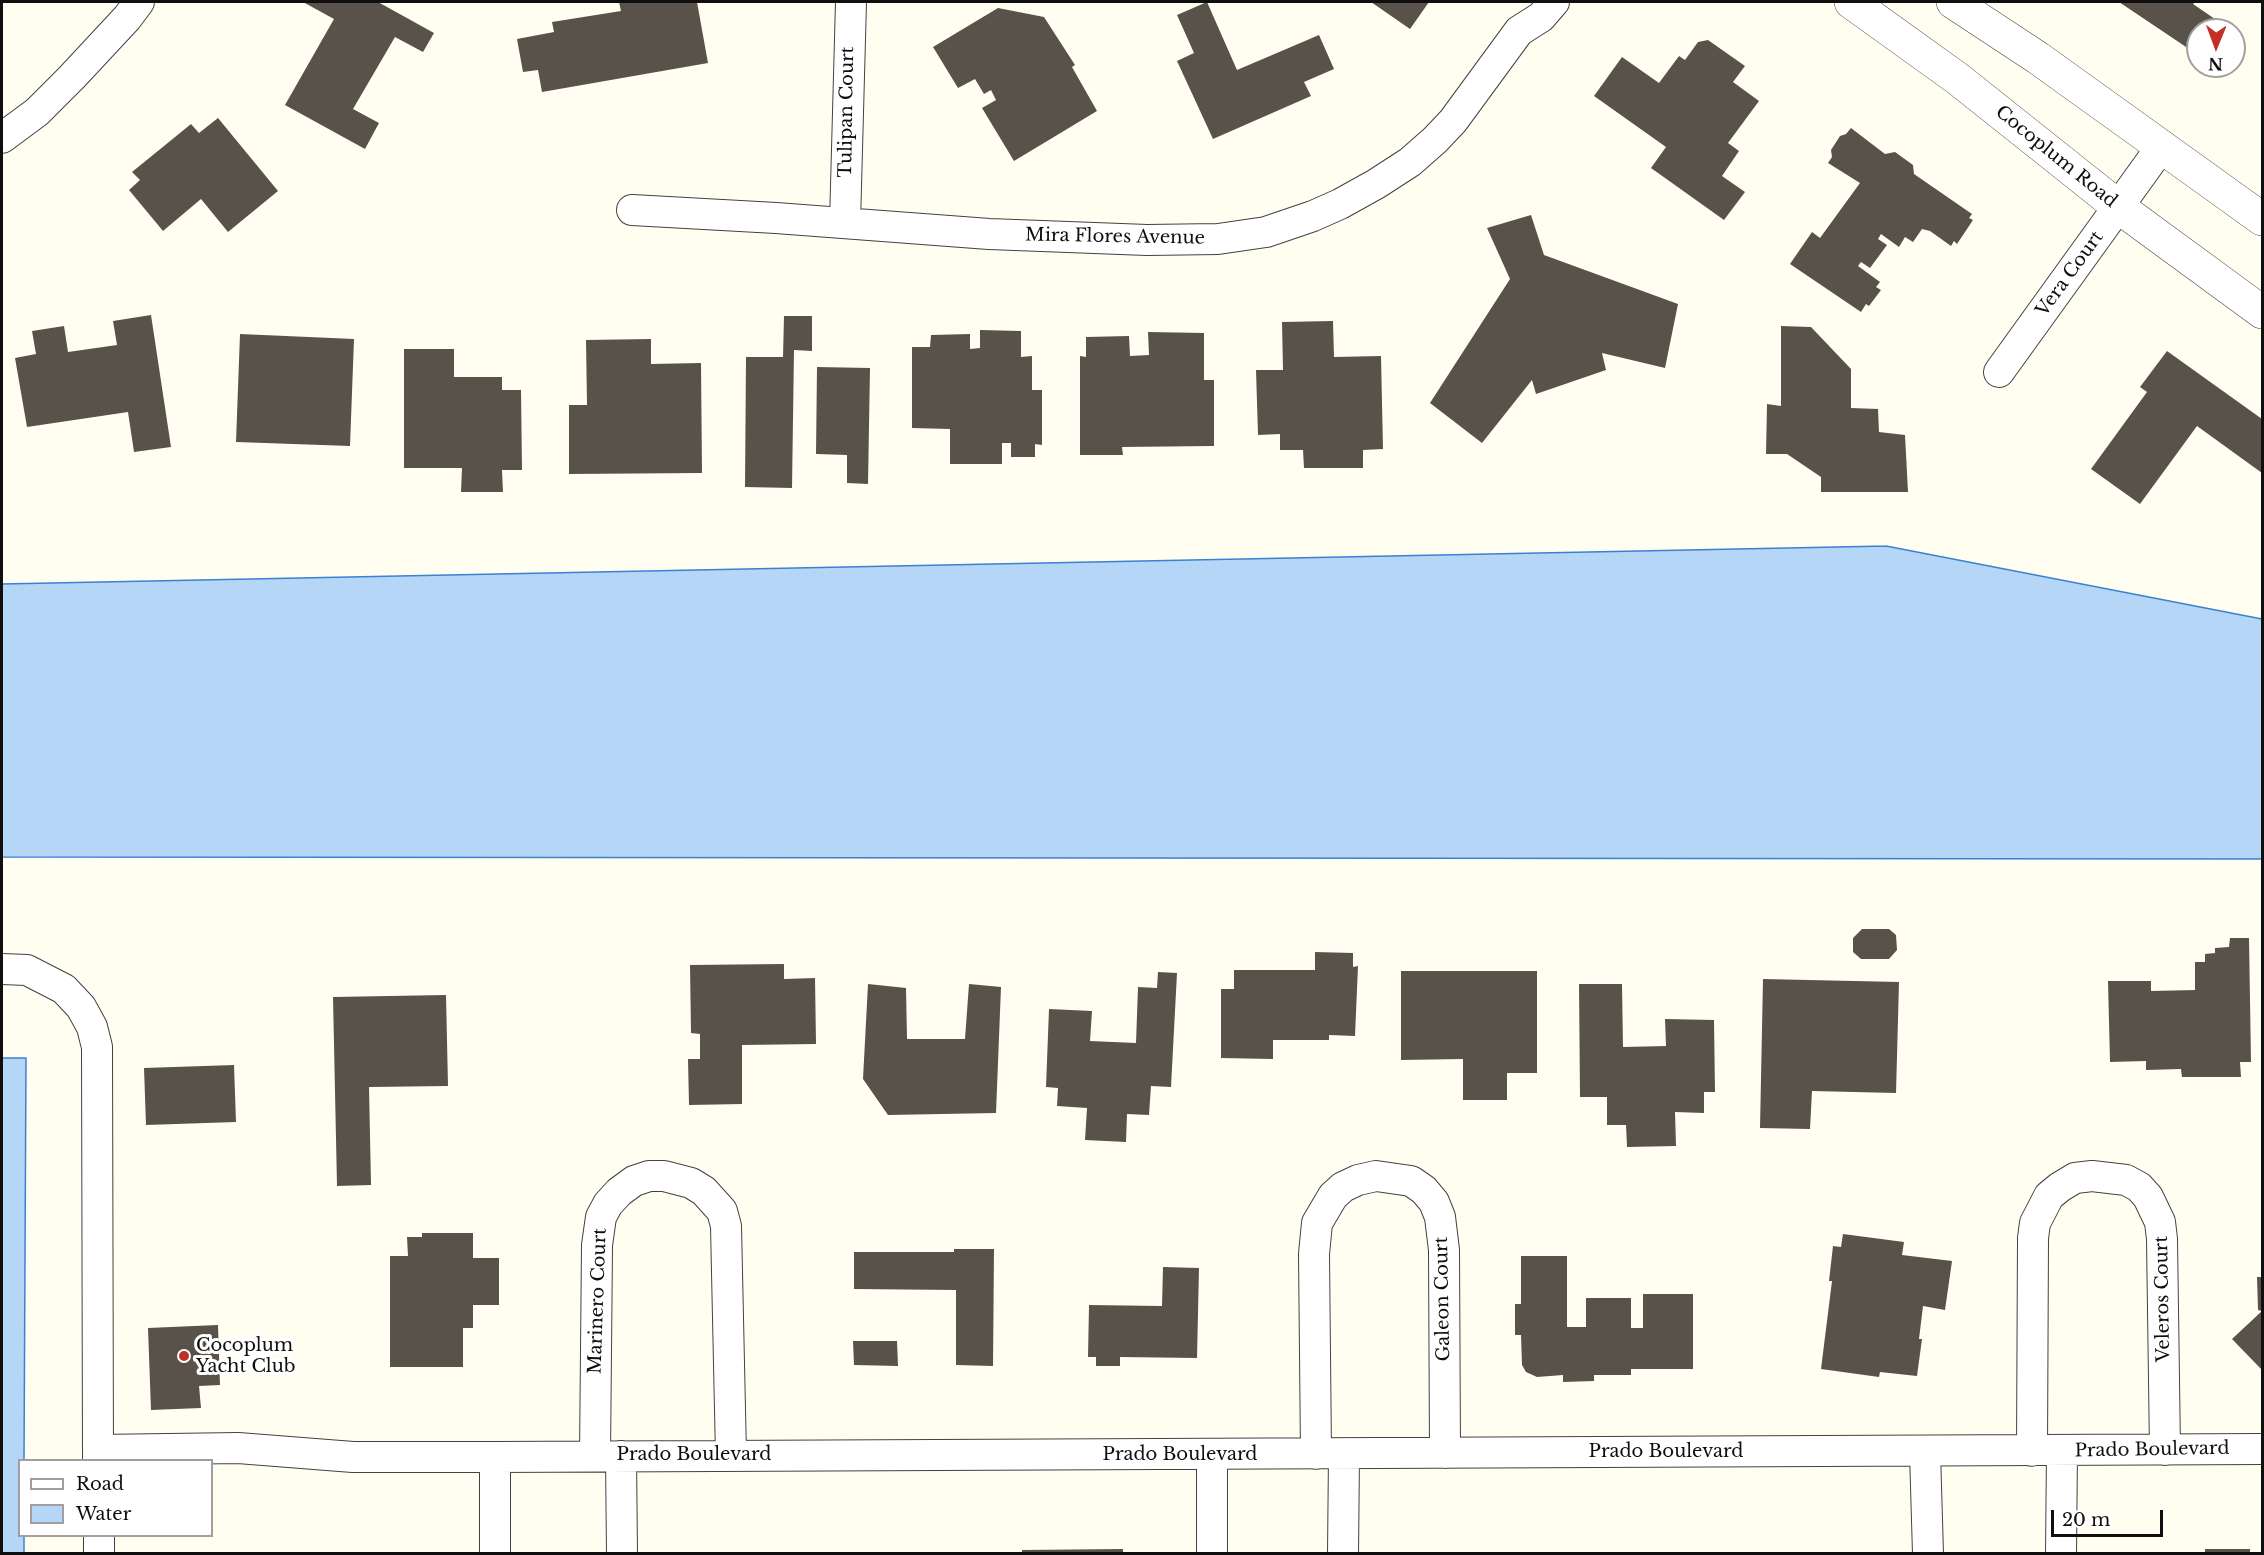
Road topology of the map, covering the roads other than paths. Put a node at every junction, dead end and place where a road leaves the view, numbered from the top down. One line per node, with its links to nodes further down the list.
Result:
1 (139, 2): 8 (street)
2 (851, 2): 13 (street, Tulipan Court)
3 (1526, 2): 7 (street)
4 (1554, 2): 7 (street)
5 (1851, 2): 10 (street, Cocoplum Road)
6 (1953, 2): 9 (street)
7 (1519, 31): 13 (street, Mira Flores Avenue)
8 (2, 138)
9 (2162, 146): 10 (street, Vera Court); 12 (street)
10 (2120, 207): 14 (street, Cocoplum Road); 15 (street, Vera Court)
11 (632, 210): 13 (street, Mira Flores Avenue)
12 (2262, 219)
13 (845, 223)
14 (2262, 312)
15 (1999, 372)
16 (2, 969): 24 (street)
17 (2262, 1449): 18 (street, Prado Boulevard)
18 (2165, 1450): 19 (street, Veleros Court); 20 (street, Prado Boulevard)
19 (2032, 1451): 20 (street, Prado Boulevard); 21 (street, Prado Boulevard)
20 (2062, 1451): 36 (street)
21 (1925, 1452): 22 (street, Prado Boulevard); 35 (street)
22 (1445, 1453): 23 (street, Prado Boulevard); 23 (street, Galeon Court)
23 (1330, 1454): 26 (street, Prado Boulevard); 34 (street, Galeon Court)
24 (98, 1455): 28 (street, Prado Boulevard)
25 (730, 1455): 26 (street, Prado Boulevard); 27 (street, Prado Boulevard); 27 (street, Marinero Court)
26 (1212, 1455): 33 (street)
27 (608, 1456): 28 (street, Prado Boulevard); 32 (street, Marinero Court)
28 (495, 1457): 31 (street)
29 (99, 1537): 30 (street)
30 (99, 1554)
31 (495, 1554)
32 (622, 1554)
33 (1212, 1554)
34 (1343, 1554)
35 (1928, 1554)
36 (2061, 1554)

